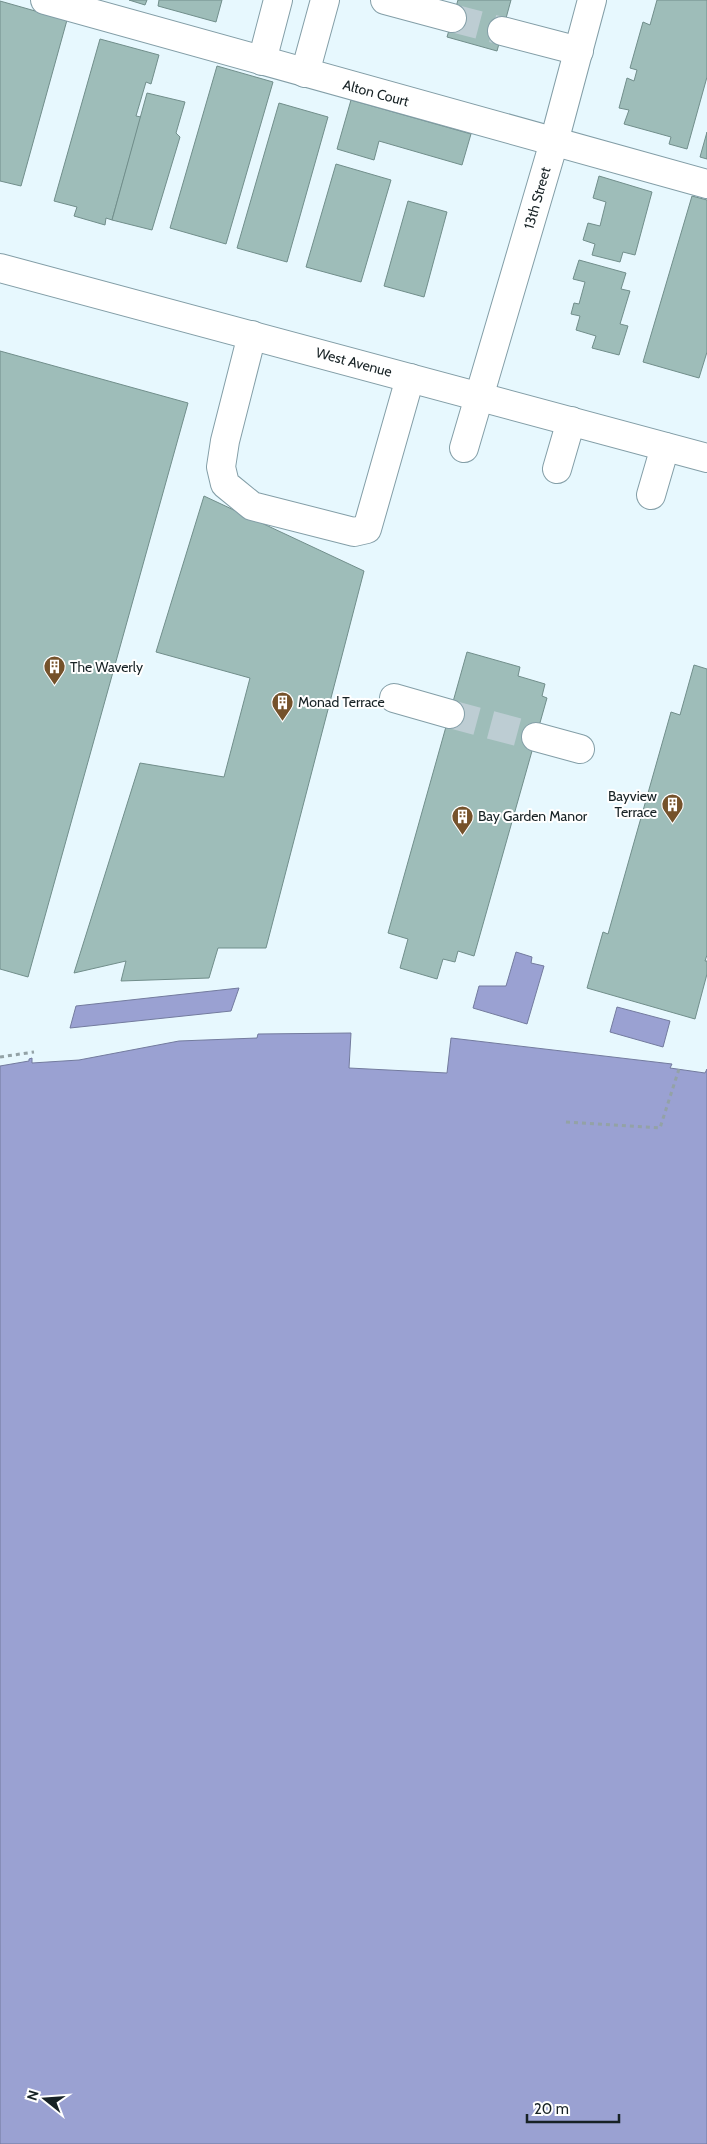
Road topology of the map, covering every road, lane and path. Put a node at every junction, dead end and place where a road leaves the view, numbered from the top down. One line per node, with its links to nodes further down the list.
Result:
1 (45, 0): 9 (street, Alton Court)
2 (278, 0): 9 (street)
3 (325, 0): 10 (street)
4 (385, 0): 6 (street)
5 (592, 0): 8 (street, 13th Street)
6 (452, 18)
7 (502, 31): 8 (street)
8 (578, 51): 11 (street, 13th Street)
9 (262, 61): 10 (street, Alton Court)
10 (305, 73): 11 (street, Alton Court)
11 (554, 142): 12 (street, Alton Court); 16 (street, 13th Street)
12 (707, 184)
13 (0, 268): 14 (street, West Avenue)
14 (252, 335): 15 (street, West Avenue); 15 (street)
15 (410, 378): 16 (street, West Avenue)
16 (479, 396): 17 (street, West Avenue); 19 (street, 13th Street)
17 (572, 421): 18 (street, West Avenue); 21 (street)
18 (665, 447): 20 (street, West Avenue); 22 (street)
19 (464, 448)
20 (707, 458)
21 (557, 469)
22 (651, 495)
23 (394, 698): 24 (street)
24 (450, 714)
25 (536, 737): 26 (street)
26 (580, 749)
27 (34, 1052): 28 (path)
28 (0, 1057)
29 (679, 1069): 30 (path)
30 (566, 1122)

